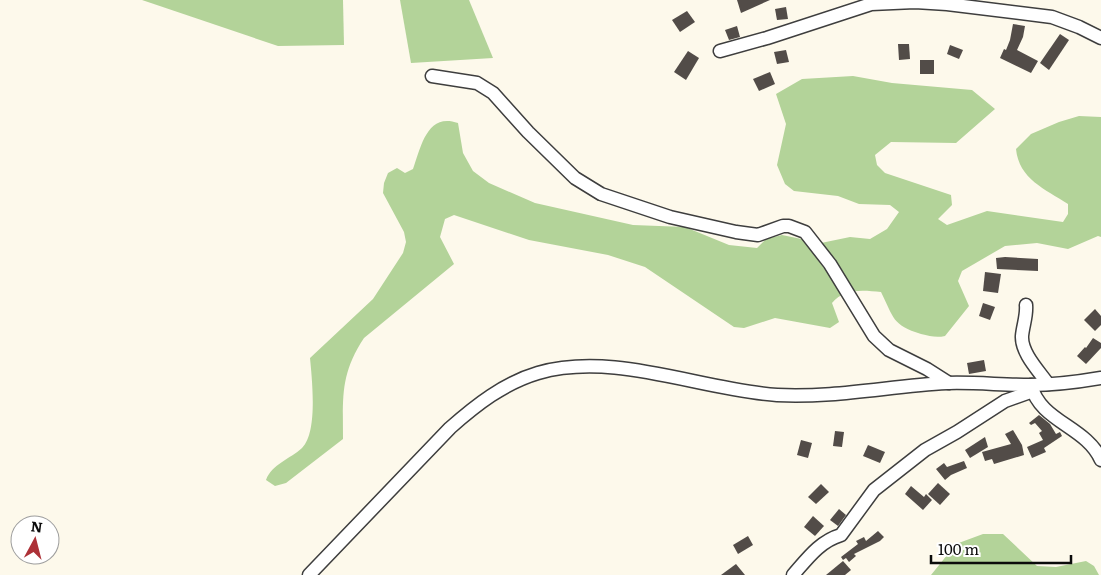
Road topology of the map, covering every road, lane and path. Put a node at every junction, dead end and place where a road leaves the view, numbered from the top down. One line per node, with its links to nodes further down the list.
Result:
1 (1101, 38): 2 (street)
2 (720, 51)
3 (432, 76): 6 (street)
4 (1026, 305): 7 (street)
5 (1101, 378): 7 (street)
6 (949, 383): 8 (street); 10 (street)
7 (1048, 384): 8 (street)
8 (1032, 388): 9 (street); 11 (street)
9 (1100, 456)
10 (309, 575)
11 (793, 575)

